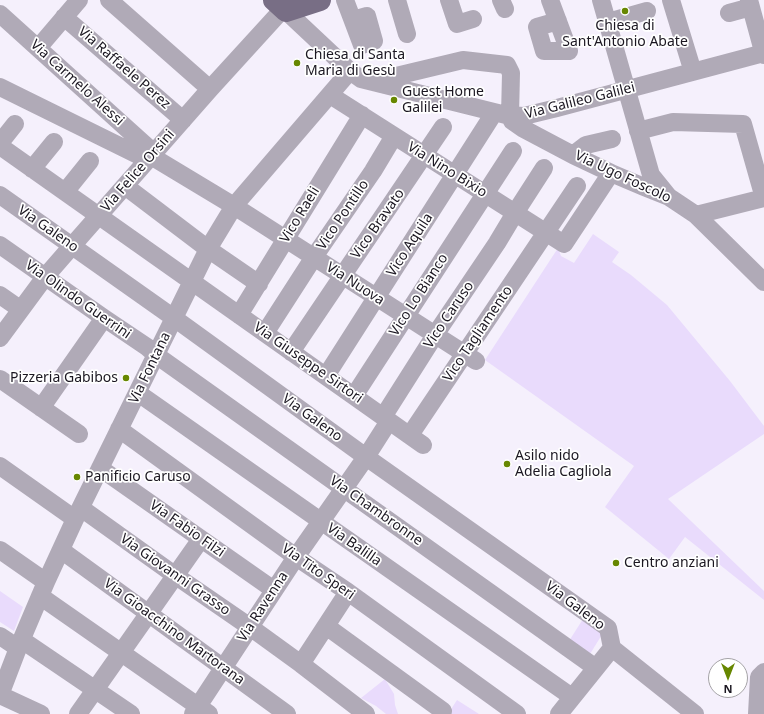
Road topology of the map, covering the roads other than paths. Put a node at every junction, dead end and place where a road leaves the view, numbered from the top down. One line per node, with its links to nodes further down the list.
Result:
1 (79, 0): 15 (street)
2 (109, 0): 27 (street)
3 (320, 0): 11 (main road)
4 (345, 0): 20 (street)
5 (397, 0): 19 (street)
6 (449, 0): 16 (street)
7 (550, 0): 17 (street)
8 (601, 0): 18 (street)
9 (671, 0): 24 (street)
10 (754, 6): 13 (street); 22 (street)
11 (281, 7): 23 (street, Via Galileo Galilei); 27 (street, Via Felice Orsini)
12 (647, 11): 18 (street)
13 (729, 13)
14 (0, 14): 21 (street, Via Carmelo Alessi)
15 (64, 17): 21 (street); 32 (street, Via Raffaele Perez)
16 (474, 20)
17 (558, 21): 17 (street)
18 (608, 22): 28 (street)
19 (407, 34)
20 (374, 41)
21 (38, 48): 42 (street, Via Carmelo Alessi)
22 (764, 54): 24 (street, Via Galileo Galilei)
23 (350, 71): 25 (street, Via Galileo Galilei); 29 (street, Via Fontana)
24 (694, 72): 28 (street, Via Galileo Galilei)
25 (386, 85): 30 (street, Via Galileo Galilei); 30 (street)
26 (0, 87): 42 (street)
27 (210, 89): 32 (street, Via Felice Orsini)
28 (626, 89): 30 (street, Via Galileo Galilei); 35 (street)
29 (330, 95): 31 (street, Via Nino Bixio); 56 (street, Via Fontana)
30 (502, 114): 41 (street, Via Ugo Foscolo); 48 (street, Vico Aquila)
31 (362, 116): 36 (street, Via Nino Bixio); 61 (street, Vico Raeli)
32 (183, 120): 42 (street, Via Felice Orsini)
33 (16, 124): 39 (street)
34 (443, 127): 43 (street, Vico Bravato)
35 (638, 131): 54 (street); 55 (street)
36 (394, 136): 43 (street, Via Nino Bixio); 65 (street, Vico Pontillo)
37 (612, 139): 41 (street)
38 (54, 142): 46 (street)
39 (0, 145): 46 (street, Via Giuseppe Sirtori)
40 (513, 151): 52 (street, Vico Lo Bianco)
41 (573, 155): 47 (street, Via Ugo Foscolo)
42 (151, 156): 49 (street, Via Felice Orsini); 56 (street, Via Nuova)
43 (424, 156): 48 (street, Via Nino Bixio); 66 (street, Vico Bravato)
44 (90, 160): 51 (street)
45 (544, 168): 57 (street, Vico Caruso)
46 (32, 169): 51 (street, Via Giuseppe Sirtori)
47 (610, 173): 54 (street, Via Ugo Foscolo); 60 (street, Via Nino Bixio)
48 (454, 175): 52 (street, Via Nino Bixio); 72 (street, Vico Aquila)
49 (126, 186): 59 (street, Via Felice Orsini); 64 (street)
50 (576, 186): 60 (street, Vico Tagliamento)
51 (65, 192): 59 (street, Via Giuseppe Sirtori)
52 (485, 194): 57 (street, Via Nino Bixio); 75 (street, Vico Lo Bianco)
53 (0, 195): 63 (street, Via Galeno)
54 (669, 197): 58 (street, Via Ugo Foscolo)
55 (764, 198): 58 (street)
56 (234, 206): 61 (street, Via Nuova); 64 (street, Via Fontana)
57 (515, 213): 60 (street, Via Nino Bixio); 79 (street, Vico Caruso)
58 (696, 215): 69 (street, Via Ugo Foscolo)
59 (99, 216): 63 (street, Via Felice Orsini); 68 (street, Via Giuseppe Sirtori)
60 (546, 232): 83 (street, Vico Tagliamento)
61 (286, 239): 65 (street, Via Nuova); 70 (street, Vico Raeli)
62 (0, 245): 67 (street, Via Olindo Guerrini)
63 (72, 246): 67 (street, Via Felice Orsini); 77 (street, Via Galeno)
64 (208, 249): 68 (street, Via Fontana); 70 (street)
65 (314, 257): 66 (street, Via Nuova); 78 (street, Vico Pontillo)
66 (342, 275): 72 (street, Via Nuova); 81 (street, Vico Bravato)
67 (45, 277): 73 (street, Via Felice Orsini); 76 (street, Via Olindo Guerrini)
68 (192, 282): 74 (street, Via Giuseppe Sirtori); 77 (street, Via Fontana)
69 (764, 282)
70 (259, 284): 74 (street, Vico Raeli)
71 (0, 295): 73 (street)
72 (376, 297): 75 (street, Via Nuova); 84 (street, Vico Aquila)
73 (20, 309): 80 (street, Via Felice Orsini)
74 (239, 315): 78 (street, Via Giuseppe Sirtori)
75 (406, 316): 79 (street, Via Nuova); 87 (street, Vico Lo Bianco)
76 (104, 318): 82 (street, Via Olindo Guerrini); 88 (street)
77 (174, 318): 82 (street, Via Fontana); 93 (street, Via Galeno)
78 (265, 333): 81 (street, Via Giuseppe Sirtori)
79 (435, 335): 83 (street, Via Nuova); 89 (street, Vico Caruso)
80 (0, 338)
81 (291, 352): 84 (street, Via Giuseppe Sirtori)
82 (156, 355): 86 (street, Via Fontana); 96 (street, Via Chambronne)
83 (470, 357): 92 (street, Vico Tagliamento)
84 (326, 376): 87 (street, Via Giuseppe Sirtori)
85 (0, 379): 88 (street)
86 (138, 393): 90 (street, Via Fontana); 98 (street, Via Balilla)
87 (354, 396): 89 (street, Via Giuseppe Sirtori)
88 (41, 408): 91 (street)
89 (386, 419): 92 (street, Via Giuseppe Sirtori); 93 (street, Via Ravenna)
90 (119, 429): 95 (street, Via Fontana); 102 (street, Via Tito Speri)
91 (79, 434)
92 (416, 440)
93 (366, 457): 96 (street, Via Ravenna); 112 (street, Via Galeno)
94 (0, 466): 97 (street, Via Giovanni Grasso)
95 (100, 468): 97 (street, Via Fontana); 99 (street, Via Fabio Filzi)
96 (344, 489): 98 (street, Via Ravenna); 116 (street, Via Chambronne)
97 (78, 513): 101 (street, Via Fontana); 103 (street, Via Giovanni Grasso)
98 (321, 522): 102 (street, Via Ravenna); 120 (street, Via Balilla)
99 (201, 539): 103 (street); 105 (street, Via Fabio Filzi)
100 (0, 550): 104 (street)
101 (61, 550): 104 (street, Via Fontana); 107 (street, Via Gioacchino Martorana)
102 (296, 557): 105 (street, Via Ravenna); 106 (street, Via Tito Speri)
103 (176, 576): 107 (street); 109 (street, Via Giovanni Grasso)
104 (43, 589): 111 (street, Via Fontana); 113 (street)
105 (274, 590): 109 (street, Via Ravenna)
106 (348, 592): 108 (street); 128 (street, Via Tito Speri)
107 (148, 614): 113 (street); 115 (street, Via Gioacchino Martorana)
108 (326, 626): 114 (street); 122 (street)
109 (250, 627): 114 (street, Via Giovanni Grasso); 115 (street, Via Ravenna)
110 (0, 636): 111 (street)
111 (20, 644): 118 (street); 119 (street, Via Fontana)
112 (612, 648): 116 (street); 130 (street)
113 (121, 652): 118 (street); 121 (street)
114 (301, 664): 127 (street, Via Giovanni Grasso)
115 (223, 668): 121 (street, Via Ravenna); 126 (street, Via Gioacchino Martorana)
116 (596, 668): 120 (street)
117 (764, 672): 131 (street)
118 (95, 690): 124 (street); 125 (street)
119 (0, 695): 123 (street)
120 (572, 697): 129 (street)
121 (200, 711)
122 (443, 711)
123 (41, 714)
124 (78, 714)
125 (131, 714)
126 (287, 714)
127 (366, 714)
128 (517, 714)
129 (559, 714)
130 (695, 714)
131 (757, 714)

